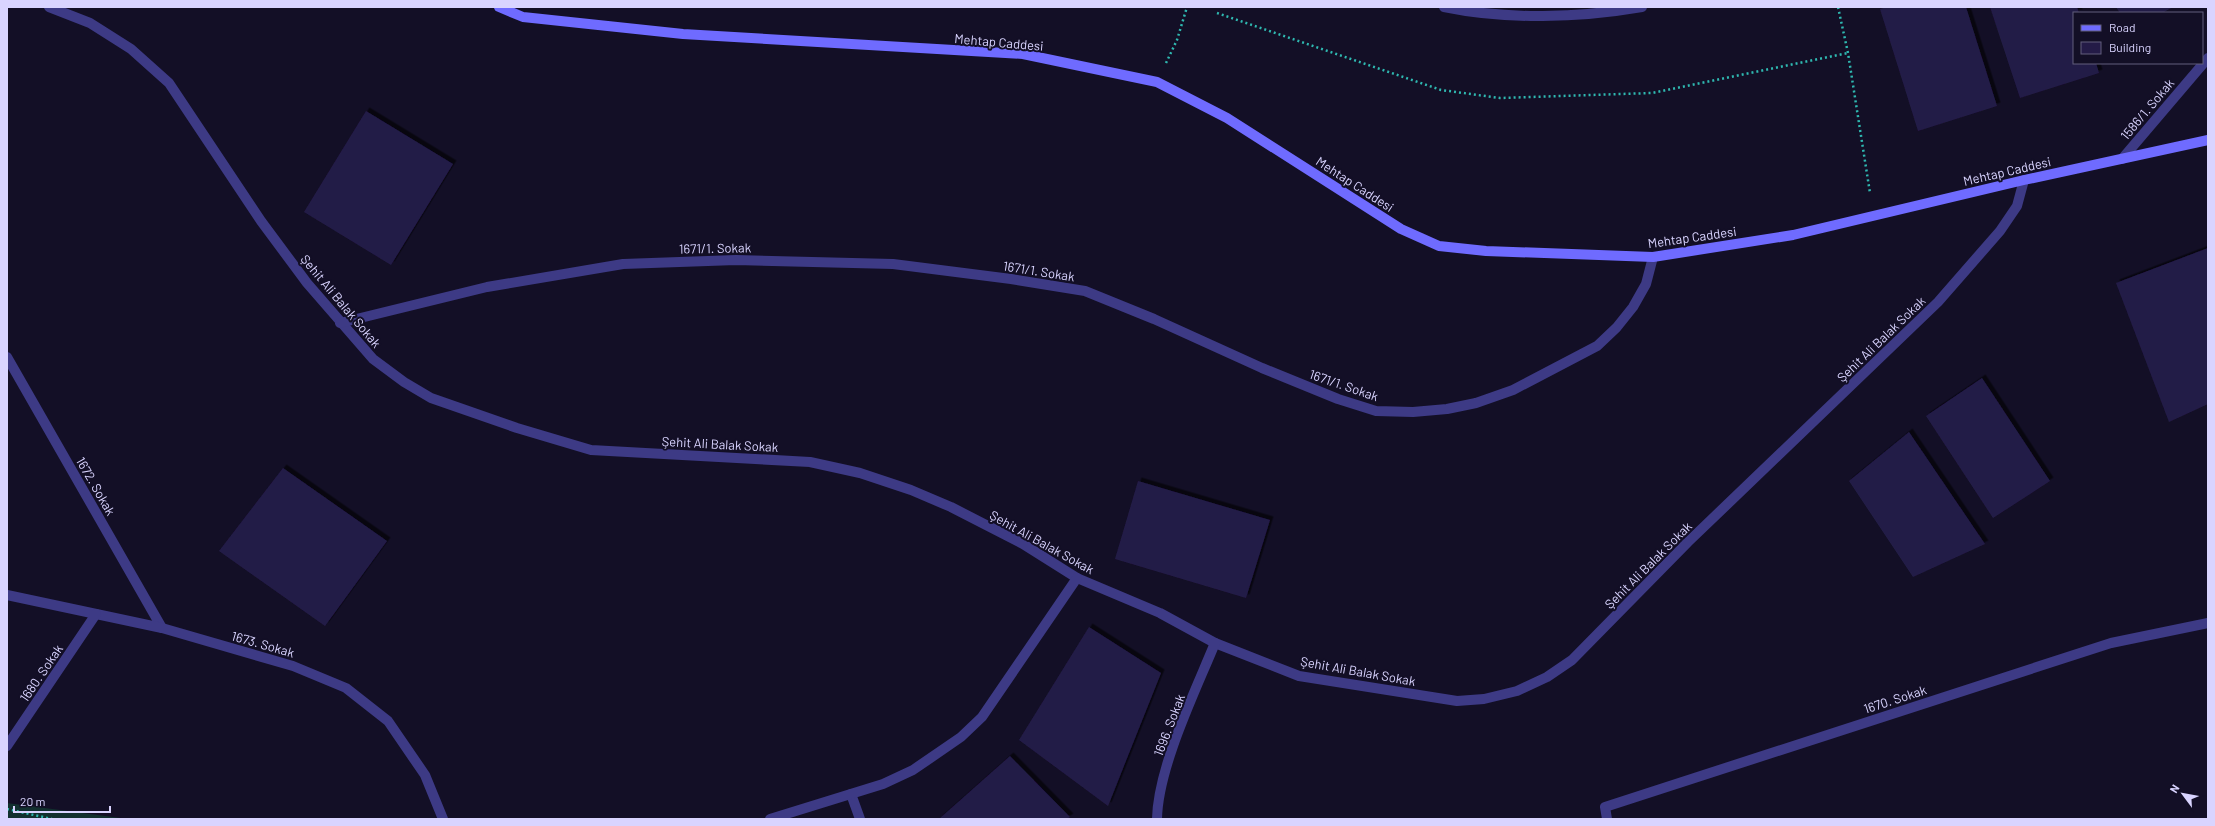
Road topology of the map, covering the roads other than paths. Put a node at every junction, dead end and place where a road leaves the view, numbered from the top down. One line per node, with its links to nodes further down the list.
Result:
1 (49, 7): 10 (street, Şehit Ali Balak Sokak)
2 (499, 7): 9 (main road, Mehtap Caddesi)
3 (1444, 7): 4 (street)
4 (1642, 7)
5 (2203, 64): 7 (street, 1586/1. Sokak)
6 (2208, 140): 7 (main road, Mehtap Caddesi)
7 (2122, 158): 8 (main road, Mehtap Caddesi)
8 (2024, 180): 9 (main road, Mehtap Caddesi); 17 (street, Şehit Ali Balak Sokak)
9 (1653, 257): 10 (street, 1671/1. Sokak)
10 (340, 323): 12 (street, Şehit Ali Balak Sokak)
11 (7, 357): 16 (street, 1672. Sokak)
12 (1077, 578): 17 (street, Şehit Ali Balak Sokak); 19 (street)
13 (7, 595): 14 (street, 1673. Sokak)
14 (96, 614): 16 (street, 1673. Sokak); 18 (street, 1680. Sokak)
15 (2208, 624): 24 (street, 1670. Sokak)
16 (162, 628): 20 (street, 1673. Sokak)
17 (1214, 643): 23 (street, 1696. Sokak)
18 (7, 746)
19 (851, 794): 21 (street); 22 (street)
20 (443, 819)
21 (770, 819)
22 (860, 819)
23 (1157, 819)
24 (1607, 819)

